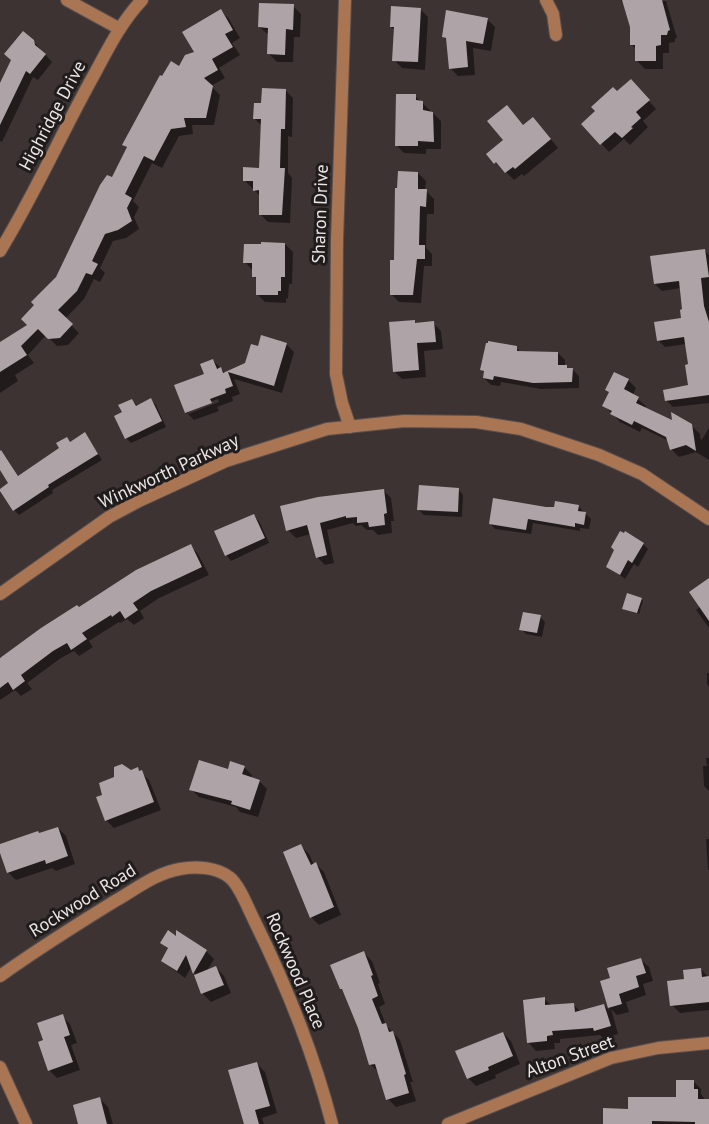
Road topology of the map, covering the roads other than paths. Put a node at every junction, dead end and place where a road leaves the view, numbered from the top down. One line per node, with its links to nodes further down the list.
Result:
1 (67, 0): 5 (street)
2 (142, 0): 5 (street, Highridge Drive)
3 (345, 0): 8 (street, Sharon Drive)
4 (546, 0): 6 (street)
5 (120, 28): 7 (street, Highridge Drive)
6 (556, 35)
7 (0, 251)
8 (350, 427): 9 (street, Winkworth Parkway); 10 (street, Winkworth Parkway)
9 (709, 519)
10 (0, 594)
11 (189, 868): 12 (street, Rockwood Road); 16 (street, Rockwood Place)
12 (0, 976)
13 (709, 1043): 17 (street, Alton Street)
14 (0, 1067): 15 (street)
15 (26, 1124)
16 (333, 1124)
17 (448, 1124)

